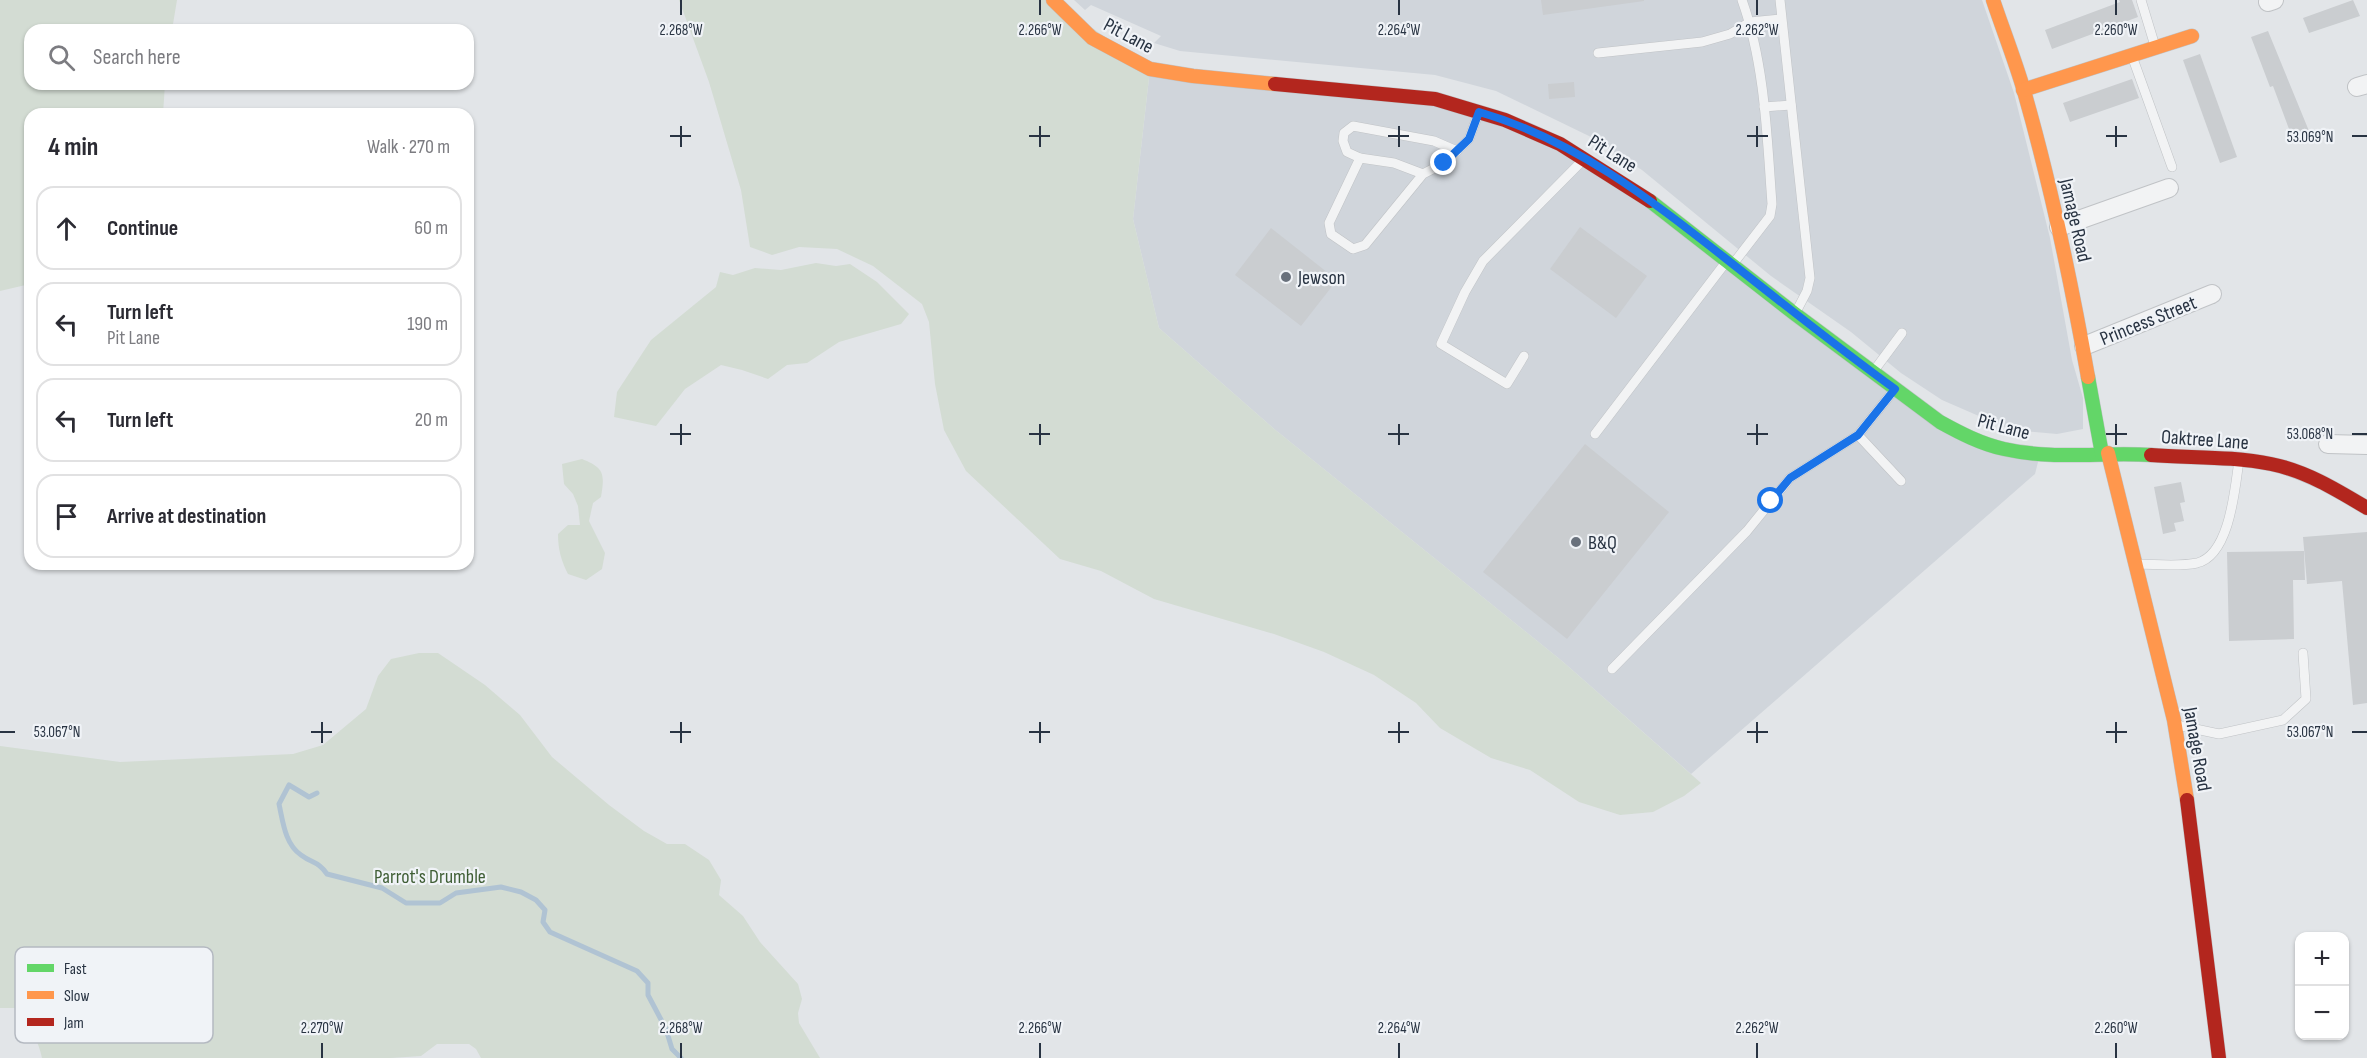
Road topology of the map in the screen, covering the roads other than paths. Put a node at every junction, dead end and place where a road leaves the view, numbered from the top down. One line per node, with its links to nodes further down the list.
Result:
1 (1053, 0): 15 (street, Pit Lane)
2 (1742, 0): 7 (lane)
3 (1780, 0): 6 (lane)
4 (1993, 0): 12 (street, Jamage Road)
5 (2141, 0): 9 (lane)
6 (1781, 20): 7 (lane); 13 (lane)
7 (1750, 22): 10 (lane); 14 (lane)
8 (2192, 36): 9 (street)
9 (2156, 48): 11 (street)
10 (1598, 53)
11 (2132, 56): 12 (street); 19 (lane)
12 (2023, 90): 22 (street, Jamage Road)
13 (1791, 105): 14 (lane); 25 (lane)
14 (1764, 107): 23 (lane)
15 (1479, 112): 16 (lane); 18 (street, Pit Lane)
16 (1457, 151): 17 (lane); 20 (lane)
17 (1360, 158): 20 (lane); 20 (lane)
18 (1585, 159): 23 (street, Pit Lane); 28 (lane)
19 (2172, 167)
20 (1423, 174)
21 (2169, 188): 22 (street)
22 (2059, 226): 27 (street, Jamage Road)
23 (1730, 262): 25 (street, Pit Lane); 31 (lane)
24 (2212, 294): 27 (street, Princess Street)
25 (1795, 314): 29 (street, Pit Lane)
26 (1902, 333): 29 (lane)
27 (2084, 346): 35 (street, Jamage Road)
28 (1524, 356)
29 (1872, 373): 30 (street, Pit Lane)
30 (1895, 389): 32 (lane); 35 (street, Pit Lane)
31 (1595, 434)
32 (1858, 435): 37 (lane); 41 (lane)
33 (2328, 444): 34 (street)
34 (2367, 445)
35 (2105, 453): 36 (street, Oaktree Lane); 39 (street, Jamage Road)
36 (2239, 460): 38 (street, Oaktree Lane); 39 (lane)
37 (1901, 481)
38 (2367, 508)
39 (2135, 564): 42 (street, Jamage Road)
40 (2303, 653): 42 (lane)
41 (1612, 669)
42 (2175, 724): 43 (street, Jamage Road)
43 (2219, 1058)

